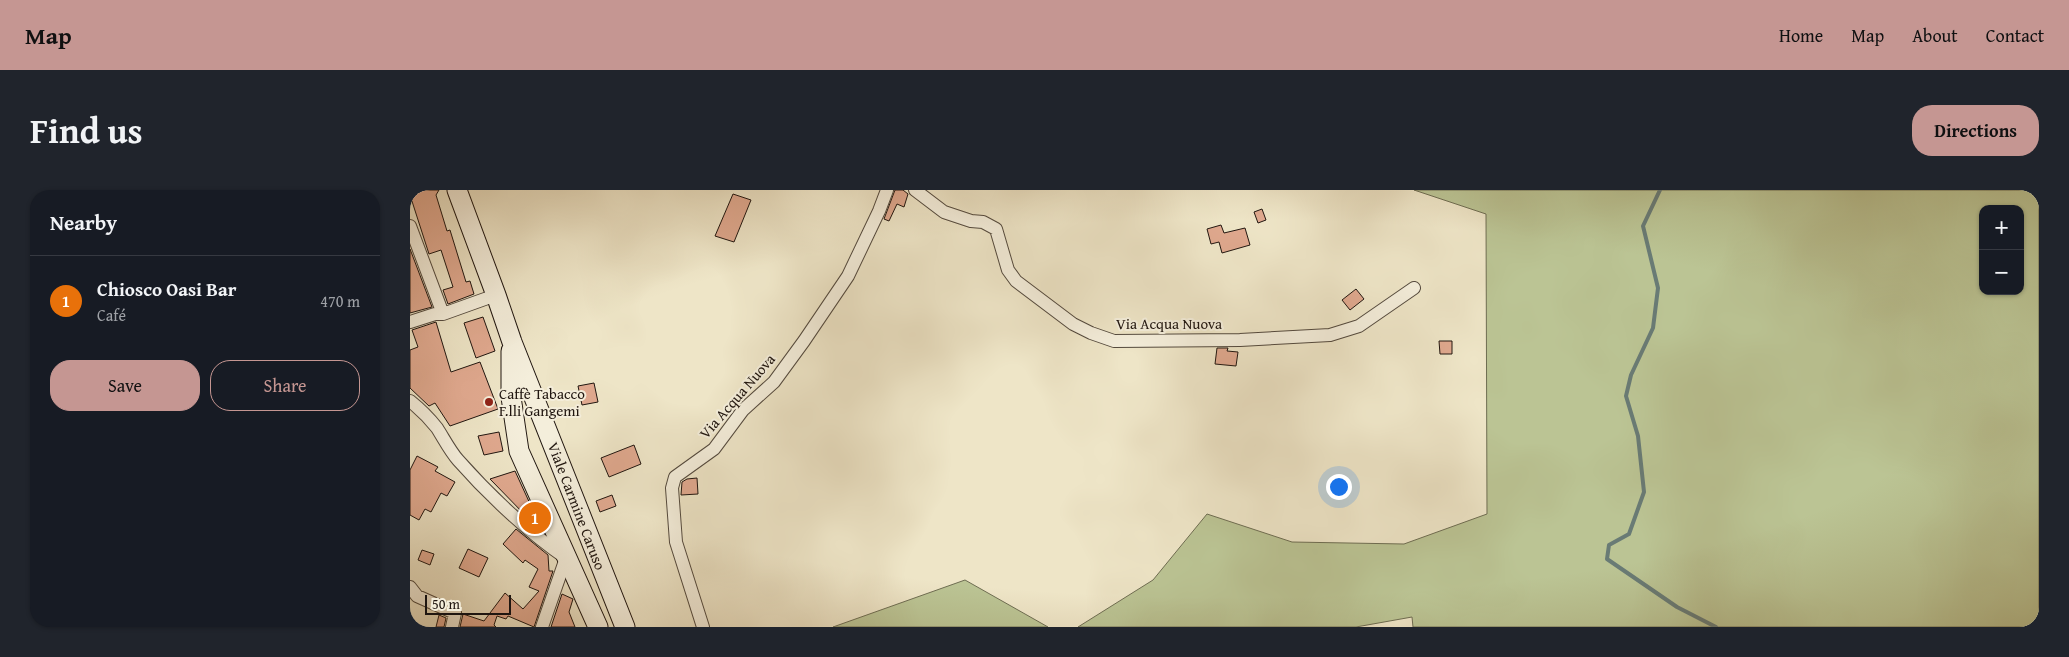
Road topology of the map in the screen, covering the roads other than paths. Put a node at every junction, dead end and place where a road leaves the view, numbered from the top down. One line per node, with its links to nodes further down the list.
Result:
1 (457, 190): 6 (street)
2 (887, 190): 19 (street, Via Acqua Nuova)
3 (916, 190): 5 (street, Via Acqua Nuova)
4 (411, 232): 7 (street)
5 (1414, 288)
6 (496, 295): 7 (street); 9 (street)
7 (443, 314): 8 (street)
8 (410, 322)
9 (512, 342): 10 (street, Viale Carmine Caruso); 11 (street, Viale Carmine Caruso)
10 (529, 386): 11 (street); 18 (street, Viale Carmine Caruso)
11 (511, 397): 13 (street, Viale Carmine Caruso)
12 (410, 401): 13 (street)
13 (566, 558): 16 (street); 17 (street, Viale Carmine Caruso)
14 (410, 586): 15 (street)
15 (452, 627)
16 (542, 627)
17 (598, 627)
18 (625, 627)
19 (703, 627)

